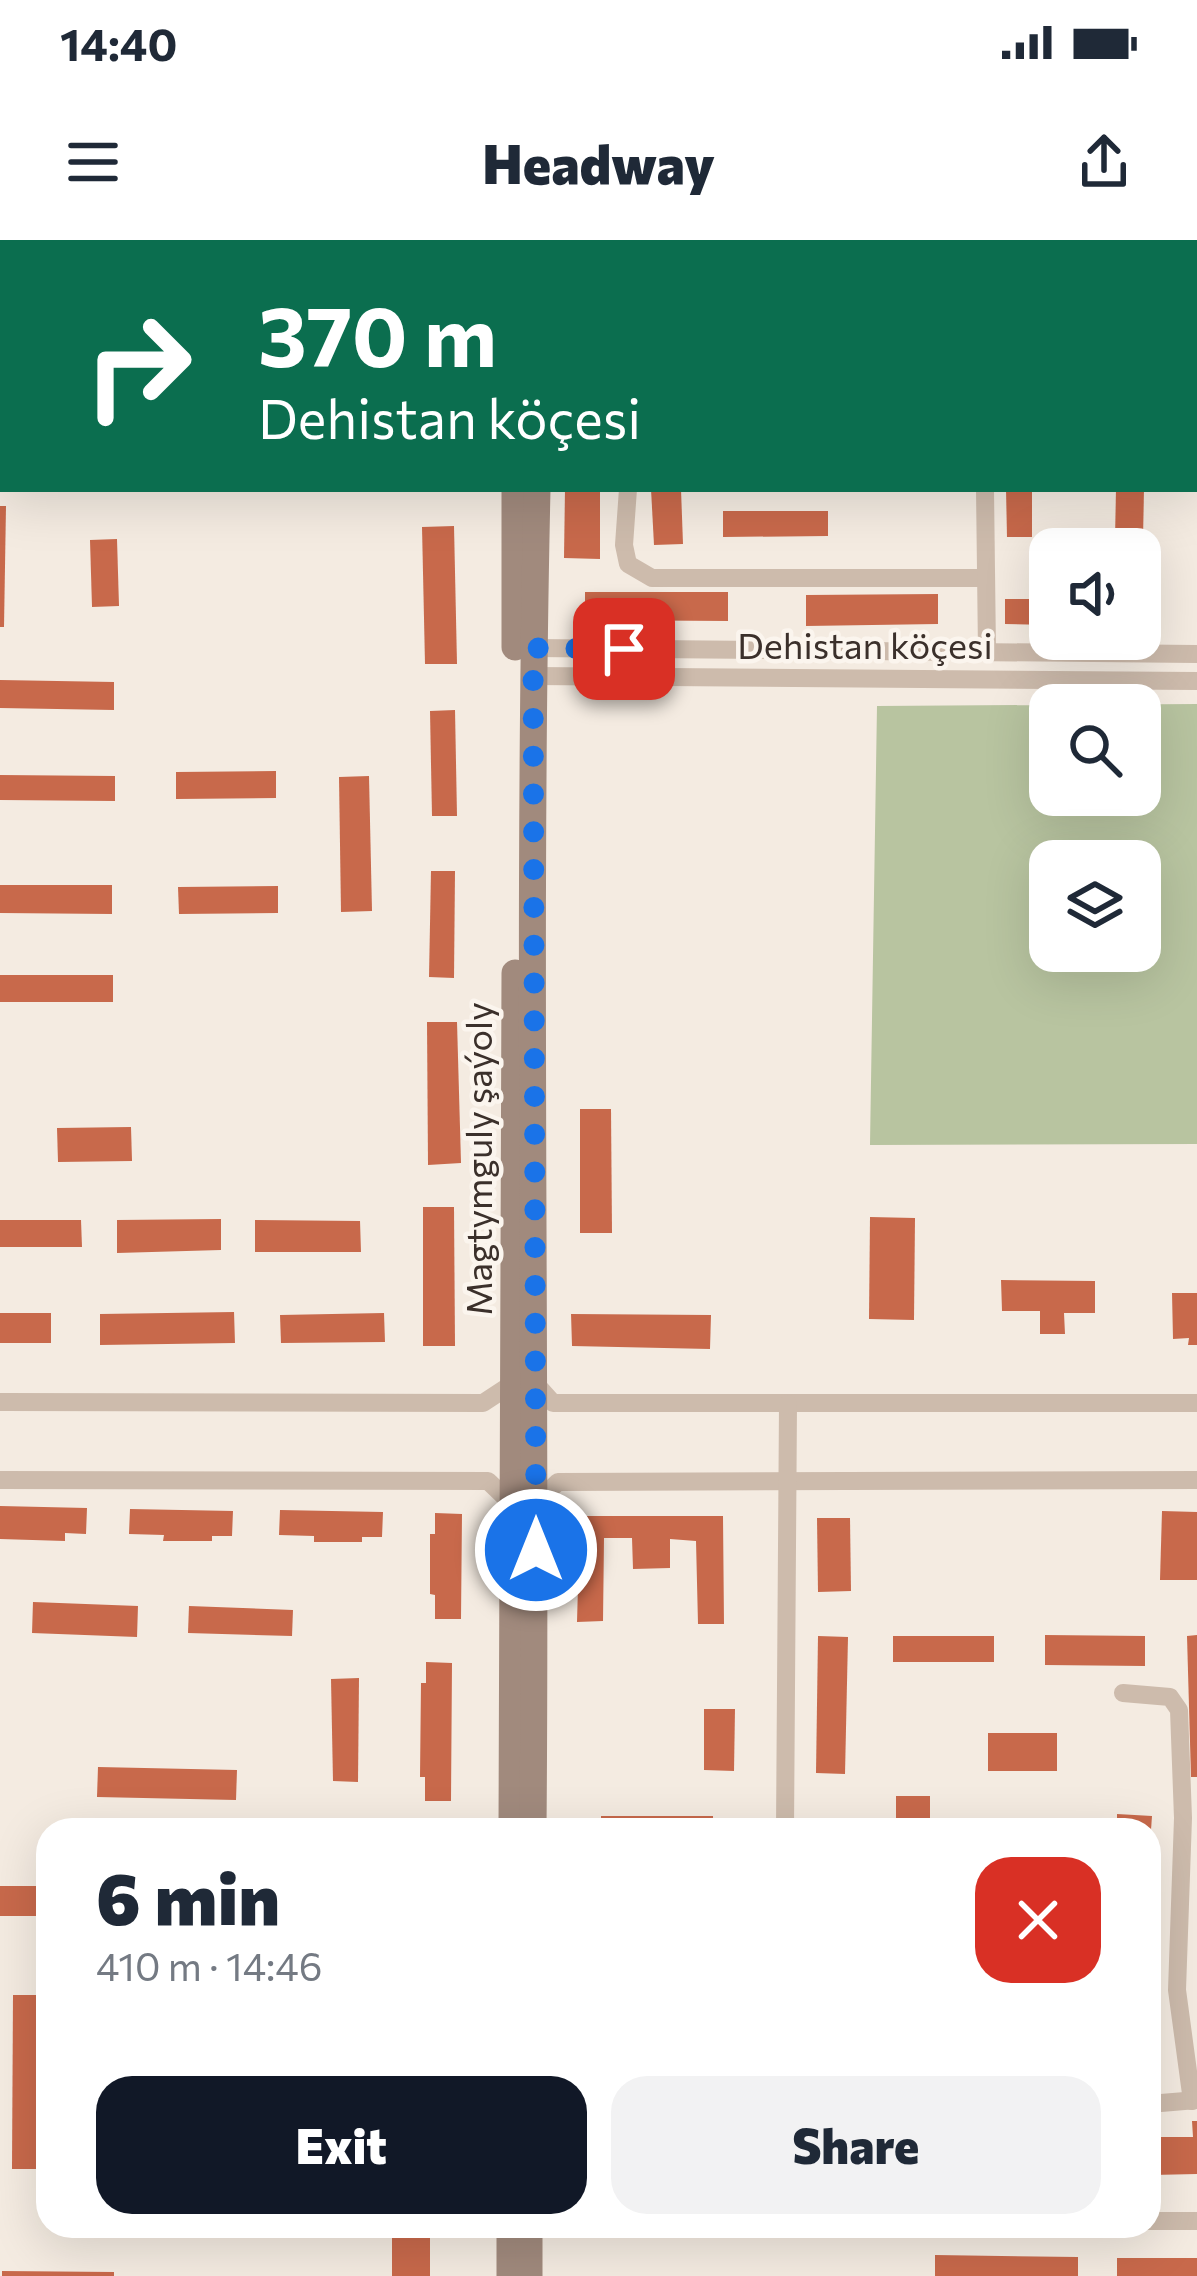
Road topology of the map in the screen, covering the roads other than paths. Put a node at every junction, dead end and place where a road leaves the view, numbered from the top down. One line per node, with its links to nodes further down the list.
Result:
1 (515, 492): 10 (street, Magtymguly şaýoly)
2 (537, 492): 8 (street, Magtymguly şaýoly)
3 (628, 492): 5 (street)
4 (985, 492): 5 (street)
5 (986, 578): 6 (street)
6 (987, 652): 7 (street, Dehistan köçesi); 8 (street, Dehistan köçesi)
7 (1197, 654)
8 (533, 662): 9 (street, Dehistan köçesi); 10 (street, Magtymguly şaýoly)
9 (1197, 681)
10 (525, 1383): 11 (street); 13 (street); 17 (street, Magtymguly şaýoly)
11 (0, 1402)
12 (1197, 1403): 13 (street)
13 (788, 1404): 14 (street)
14 (786, 1479): 16 (street); 17 (street); 21 (street)
15 (0, 1480): 17 (street)
16 (1197, 1480)
17 (524, 1503): 19 (street, Magtymguly şaýoly); 20 (street, Magtymguly şaýoly)
18 (1123, 1693): 22 (street)
19 (512, 1818)
20 (533, 1818)
21 (785, 1818)
22 (1194, 2100): 23 (street)
23 (1161, 2103)
24 (1197, 2221): 25 (street)
25 (1161, 2222)
26 (510, 2238): 28 (street)
27 (529, 2238): 29 (street)
28 (510, 2276)
29 (530, 2276)

